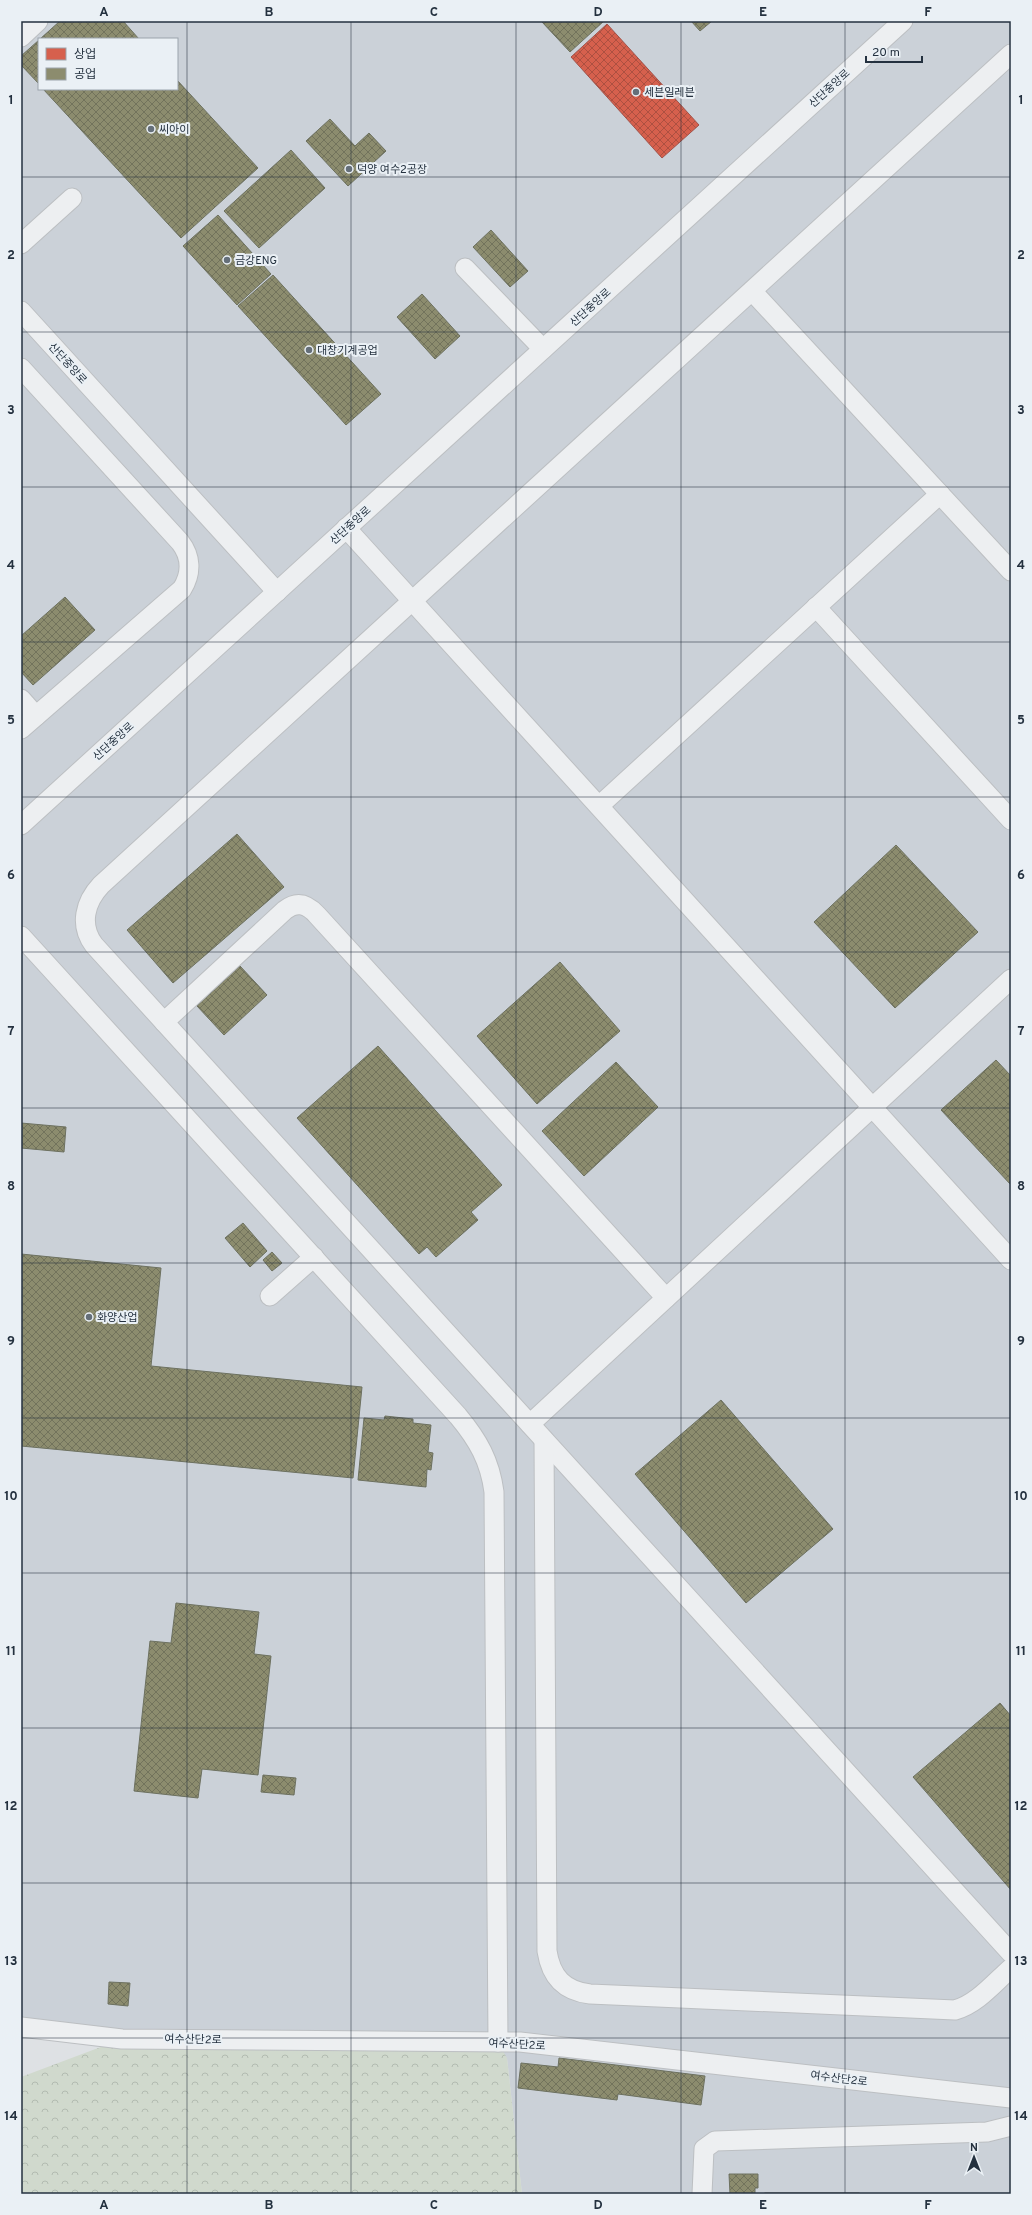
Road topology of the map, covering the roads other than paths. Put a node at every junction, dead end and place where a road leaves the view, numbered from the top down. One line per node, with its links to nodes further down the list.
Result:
1 (38, 21): 3 (street)
2 (903, 21): 10 (street, 산단중앙로)
3 (21, 37)
4 (1011, 54): 8 (street)
5 (72, 198): 6 (street)
6 (21, 244)
7 (465, 268): 10 (street)
8 (752, 291): 12 (street); 16 (street)
9 (21, 311): 15 (street, 산단중앙로)
10 (543, 349): 13 (street, 산단중앙로)
11 (21, 368): 19 (street)
12 (940, 494): 14 (street); 17 (street)
13 (346, 528): 15 (street, 산단중앙로); 16 (street)
14 (1009, 564)
15 (277, 592): 23 (street, 산단중앙로)
16 (412, 601): 21 (street); 26 (street)
17 (816, 607): 21 (street); 22 (street)
18 (21, 699): 19 (street)
19 (36, 716): 20 (street)
20 (21, 729)
21 (599, 806): 27 (street)
22 (1011, 820)
23 (21, 825)
24 (21, 936): 28 (street)
25 (1011, 979): 27 (street)
26 (164, 1022): 31 (street); 32 (street)
27 (872, 1107): 29 (street); 31 (street)
28 (314, 1257): 30 (street); 37 (street)
29 (1011, 1260)
30 (270, 1296)
31 (666, 1298): 32 (street)
32 (530, 1424): 33 (street)
33 (544, 1440): 34 (street); 35 (street)
34 (1011, 1953)
35 (1011, 1968)
36 (21, 2027): 37 (street, 여수산단2로)
37 (498, 2042): 38 (street, 여수산단2로)
38 (1011, 2098)
39 (1011, 2126): 40 (street)
40 (702, 2194)

